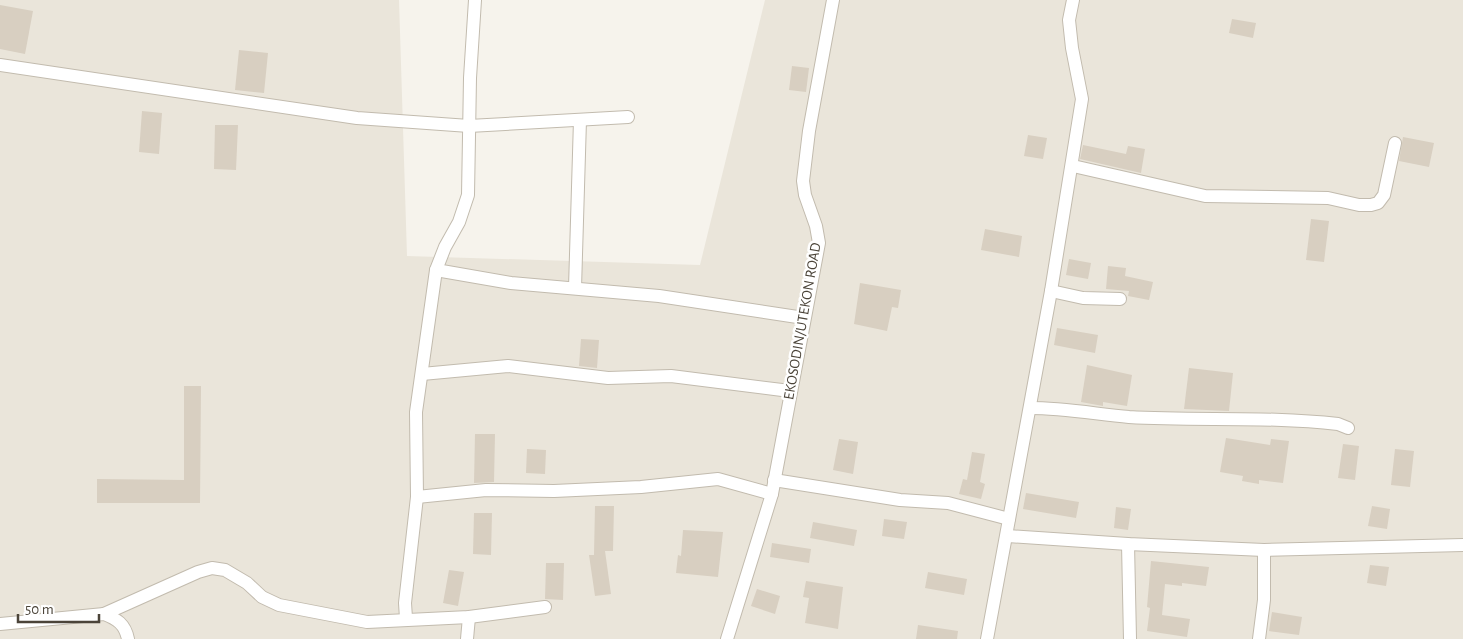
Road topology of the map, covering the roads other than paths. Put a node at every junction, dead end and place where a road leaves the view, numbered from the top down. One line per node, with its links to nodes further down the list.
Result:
1 (475, 0): 7 (street)
2 (833, 0): 14 (street, EKOSODIN/UTEKON ROAD)
3 (1073, 0): 9 (street)
4 (0, 65): 7 (street)
5 (628, 117): 6 (street)
6 (580, 120): 7 (street); 11 (street)
7 (469, 126): 10 (street)
8 (1395, 144): 9 (street)
9 (1073, 166): 12 (street)
10 (436, 270): 11 (street); 15 (street)
11 (575, 288): 14 (street)
12 (1051, 291): 13 (street); 17 (street)
13 (1120, 299)
14 (804, 318): 16 (street, EKOSODIN/UTEKON ROAD)
15 (422, 374): 16 (street); 21 (street)
16 (790, 391): 19 (street, EKOSODIN/UTEKON ROAD)
17 (1030, 408): 18 (street); 22 (street)
18 (1348, 428)
19 (774, 480): 20 (street, EKOSODIN/UTEKON ROAD); 22 (street)
20 (772, 494): 21 (street); 34 (street, EKOSODIN/UTEKON ROAD)
21 (417, 496): 30 (street)
22 (1009, 518): 23 (street)
23 (1008, 536): 24 (street); 35 (street)
24 (1128, 544): 26 (street); 36 (street)
25 (1463, 545): 26 (street)
26 (1264, 550): 37 (street)
27 (545, 607): 29 (street)
28 (104, 614): 30 (street); 31 (street); 32 (street)
29 (469, 617): 30 (street); 33 (street)
30 (406, 618)
31 (0, 624)
32 (128, 639)
33 (467, 639)
34 (726, 639)
35 (987, 639)
36 (1130, 639)
37 (1259, 639)

